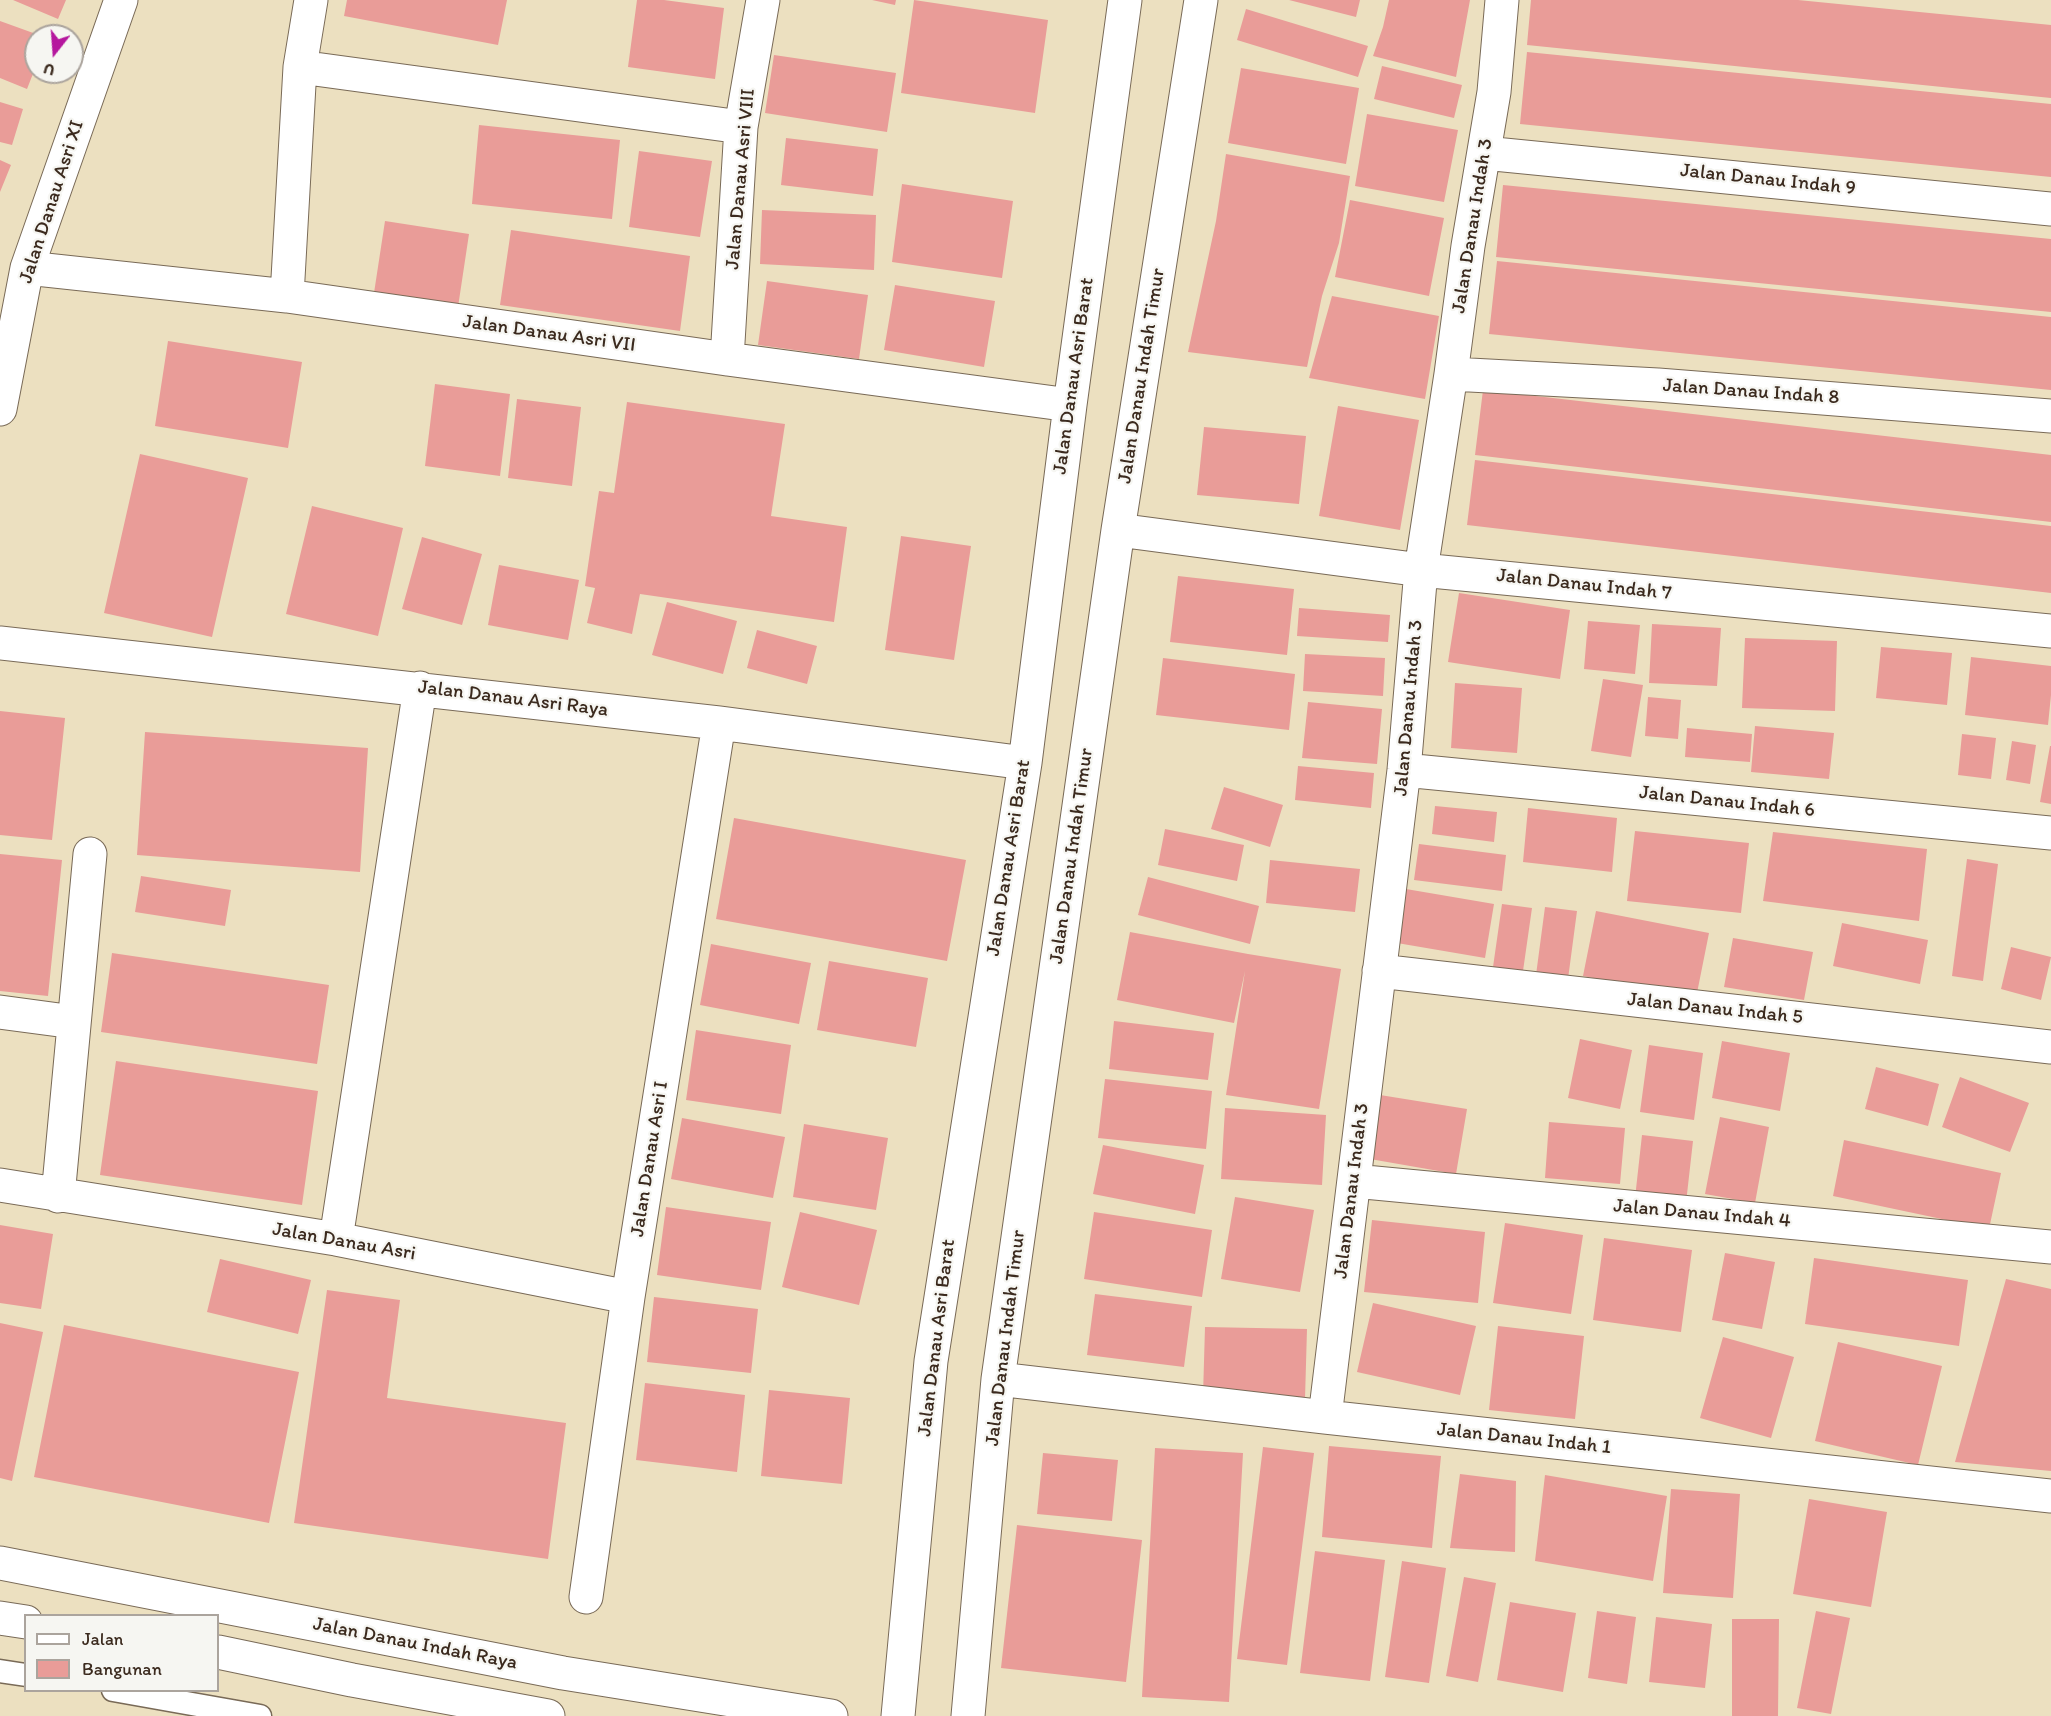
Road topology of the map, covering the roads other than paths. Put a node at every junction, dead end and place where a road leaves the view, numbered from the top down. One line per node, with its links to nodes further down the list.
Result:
1 (121, 0): 11 (street, Jalan Danau Asri XI)
2 (311, 0): 7 (street)
3 (763, 0): 8 (street, Jalan Danau Asri VIII)
4 (1125, 0): 15 (street, Jalan Danau Asri Barat)
5 (1201, 0): 18 (street, Jalan Danau Indah Timur)
6 (1502, 0): 9 (street, Jalan Danau Indah 3)
7 (300, 67): 8 (street); 12 (street)
8 (741, 127): 13 (street, Jalan Danau Asri VIII)
9 (1484, 153): 10 (street, Jalan Danau Indah 9); 14 (street, Jalan Danau Indah 3)
10 (2051, 209)
11 (27, 268): 12 (street, Jalan Danau Asri VII); 16 (street, Jalan Danau Asri XI)
12 (287, 296): 13 (street, Jalan Danau Asri VII)
13 (727, 359): 15 (street, Jalan Danau Asri VII)
14 (1451, 374): 17 (street, Jalan Danau Indah 8); 19 (street, Jalan Danau Indah 3)
15 (1070, 405): 24 (street, Jalan Danau Asri Barat)
16 (0, 409)
17 (2051, 416)
18 (1118, 530): 19 (street, Jalan Danau Indah 7); 38 (street, Jalan Danau Indah Timur)
19 (1421, 570): 20 (street, Jalan Danau Indah 7); 25 (street, Jalan Danau Indah 3)
20 (2051, 631)
21 (0, 643): 22 (street, Jalan Danau Asri Raya)
22 (420, 688): 23 (street, Jalan Danau Asri Raya); 35 (street)
23 (719, 723): 24 (street, Jalan Danau Asri Raya); 37 (street, Jalan Danau Asri I)
24 (1024, 763): 53 (street, Jalan Danau Asri Barat)
25 (1404, 770): 26 (street, Jalan Danau Indah 6); 28 (street, Jalan Danau Indah 3)
26 (2051, 833)
27 (90, 854): 30 (street)
28 (1379, 971): 31 (street, Jalan Danau Indah 5); 32 (street, Jalan Danau Indah 3)
29 (0, 1012): 30 (street)
30 (74, 1022): 34 (street)
31 (2051, 1047)
32 (1354, 1181): 36 (street, Jalan Danau Indah 4); 39 (street, Jalan Danau Indah 3)
33 (0, 1185): 34 (street, Jalan Danau Asri)
34 (58, 1196): 35 (street, Jalan Danau Asri)
35 (336, 1239): 37 (street, Jalan Danau Asri)
36 (2051, 1247)
37 (628, 1297): 42 (street, Jalan Danau Asri I)
38 (998, 1379): 39 (street, Jalan Danau Indah 1); 54 (street, Jalan Danau Indah Timur)
39 (1324, 1417): 40 (street, Jalan Danau Indah 1)
40 (2051, 1496)
41 (0, 1563): 52 (street, Jalan Danau Indah Raya)
42 (586, 1597)
43 (0, 1618): 44 (street)
44 (24, 1622)
45 (219, 1652): 51 (street)
46 (0, 1671): 47 (lane)
47 (24, 1676)
48 (126, 1692): 49 (lane)
49 (210, 1705): 50 (lane)
50 (260, 1716)
51 (548, 1716)
52 (831, 1716)
53 (898, 1716)
54 (968, 1716)

